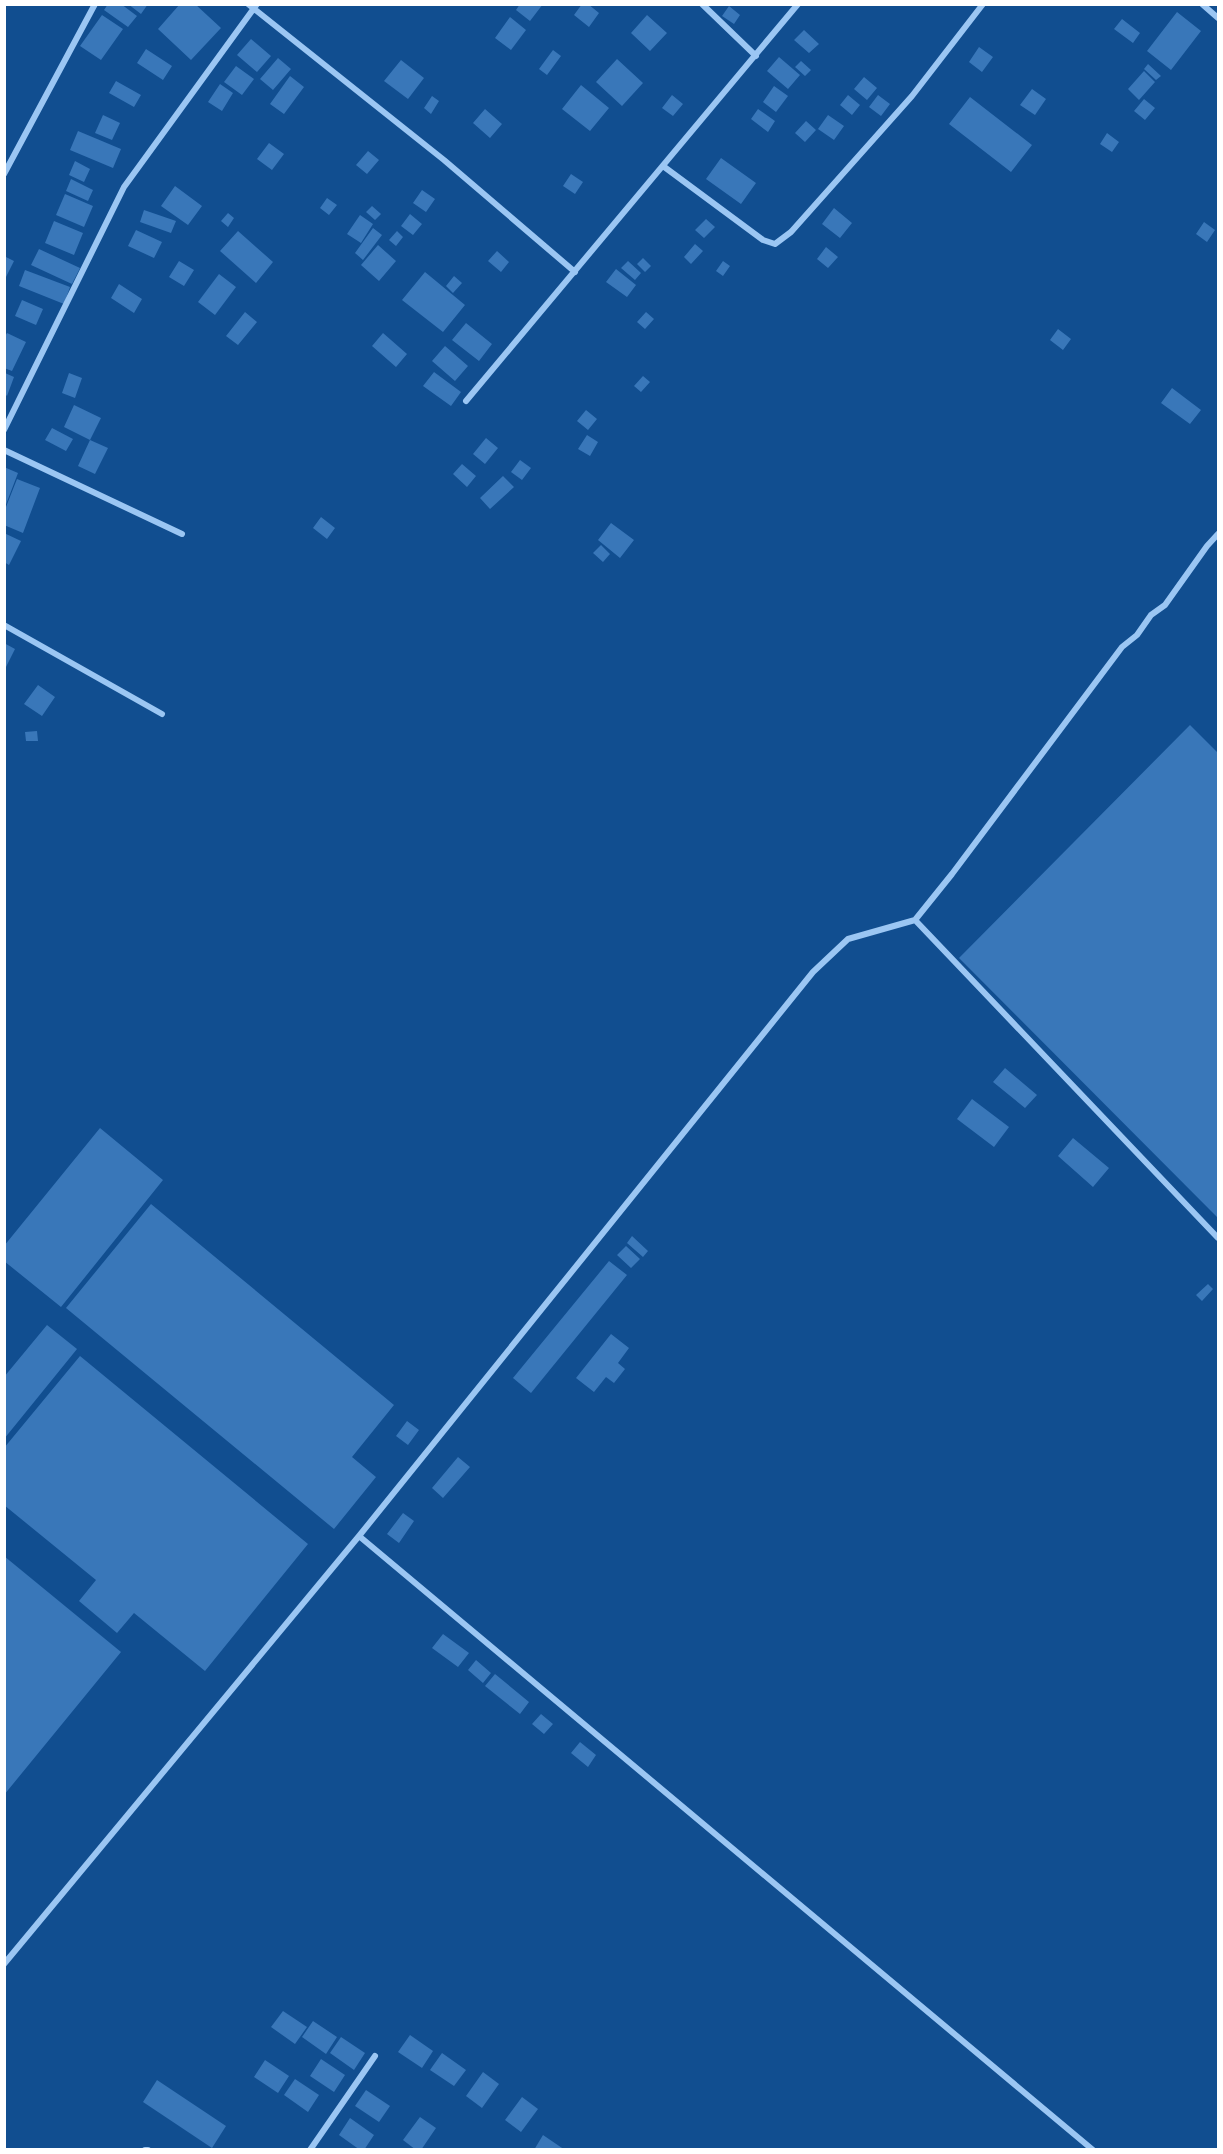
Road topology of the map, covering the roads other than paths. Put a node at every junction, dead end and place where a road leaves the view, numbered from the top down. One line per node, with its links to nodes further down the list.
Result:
1 (95, 4): 10 (street)
2 (702, 4): 8 (street)
3 (798, 4): 8 (street)
4 (983, 4): 9 (street)
5 (1202, 4): 7 (street)
6 (253, 6): 11 (street); 13 (street)
7 (1218, 18)
8 (756, 56): 9 (street)
9 (663, 166): 11 (street)
10 (4, 174)
11 (575, 272): 12 (street)
12 (466, 401)
13 (4, 430)
14 (4, 450): 15 (street)
15 (182, 534)
16 (1218, 534): 19 (street)
17 (4, 625): 18 (street)
18 (162, 714)
19 (915, 920): 20 (street); 21 (street)
20 (1218, 1238)
21 (358, 1536): 22 (street); 25 (street)
22 (4, 1964)
23 (375, 2056): 24 (street)
24 (310, 2150)
25 (1093, 2150)

